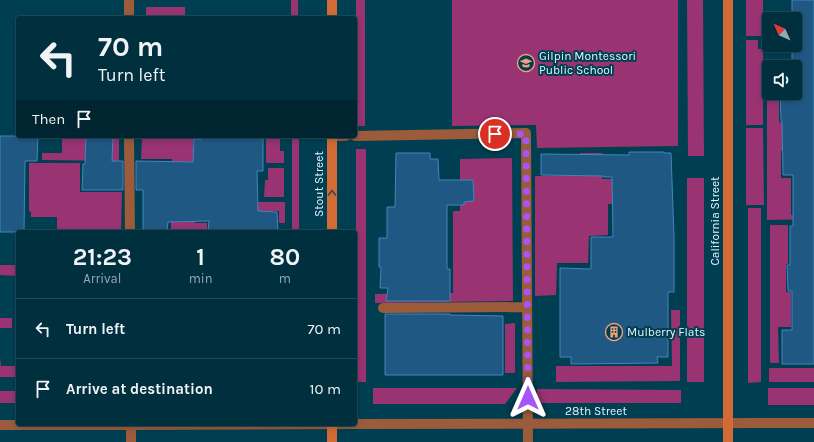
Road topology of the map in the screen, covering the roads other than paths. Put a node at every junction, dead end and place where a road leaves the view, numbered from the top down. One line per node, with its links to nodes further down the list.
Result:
1 (129, 0): 4 (street)
2 (332, 0): 5 (street)
3 (728, 0): 13 (street, California Street)
4 (129, 16)
5 (332, 16)
6 (357, 136): 11 (street)
7 (129, 138): 9 (street)
8 (332, 138): 10 (street, Stout Street, one-way to 8)
9 (130, 230)
10 (332, 230)
11 (527, 307): 12 (street); 16 (street)
12 (384, 308)
13 (728, 423): 14 (street, 28th Street); 16 (street, 28th Street); 24 (street, California Street)
14 (814, 423)
15 (357, 424): 16 (street, 28th Street)
16 (528, 424): 23 (street)
17 (0, 425): 18 (street, 28th Street)
18 (16, 425)
19 (131, 426): 21 (street)
20 (332, 426): 22 (street)
21 (130, 442)
22 (332, 442)
23 (528, 442)
24 (728, 442)

